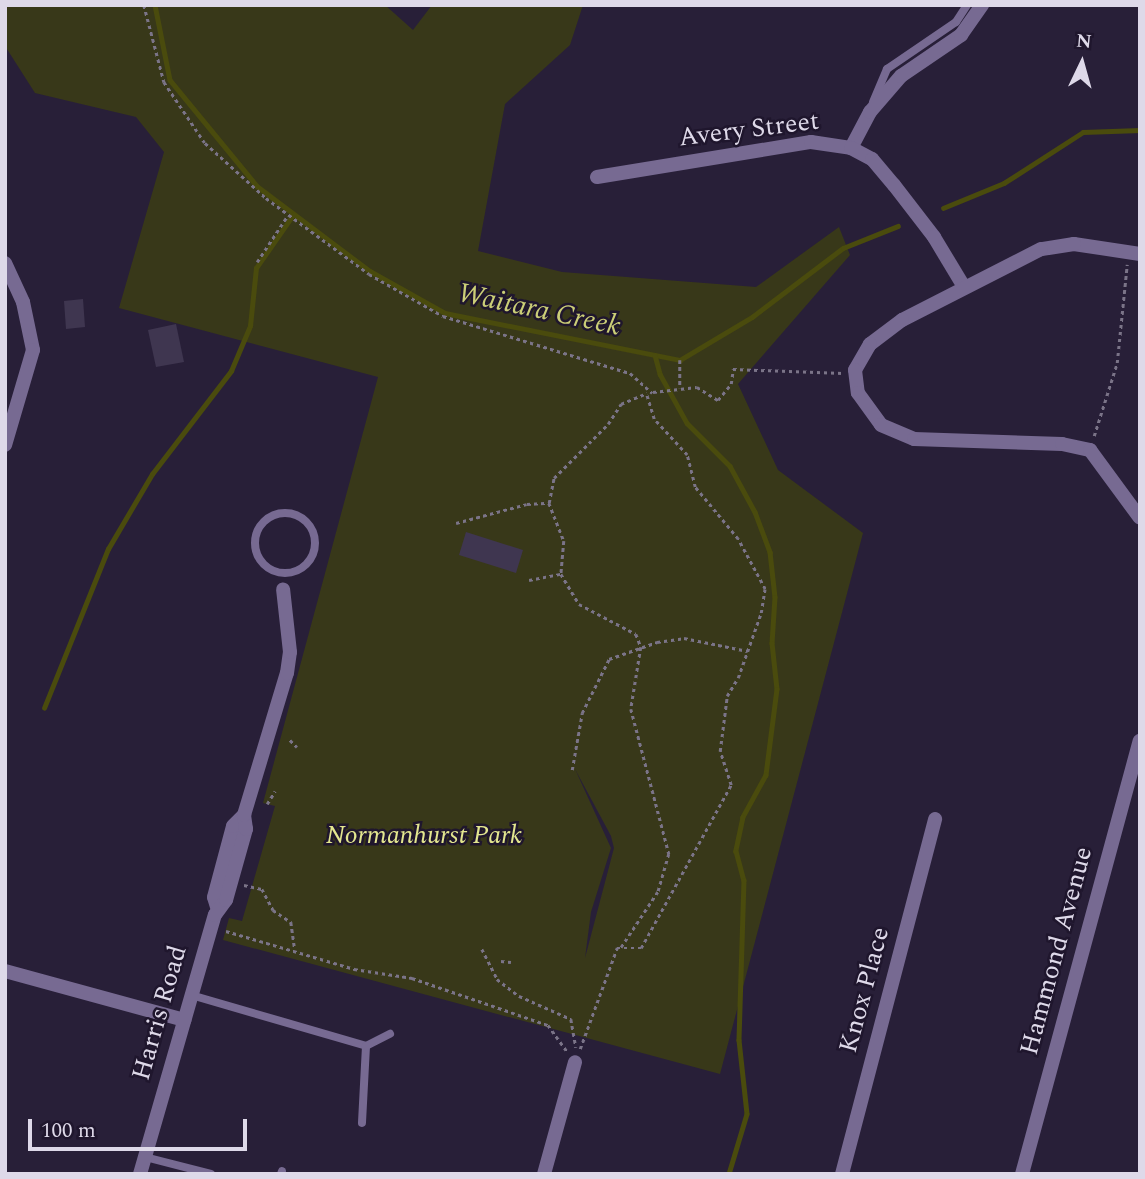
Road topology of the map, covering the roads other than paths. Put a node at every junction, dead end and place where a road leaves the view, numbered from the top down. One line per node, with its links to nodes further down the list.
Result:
1 (967, 5): 3 (lane)
2 (982, 5): 3 (street)
3 (870, 112): 4 (street)
4 (851, 148): 5 (street, Avery Street); 8 (street, Avery Street)
5 (597, 177)
6 (1134, 253): 8 (street)
7 (5, 263): 9 (street)
8 (964, 287): 10 (street)
9 (5, 444)
10 (1140, 518)
11 (282, 573): 11 (lane); 12 (lane)
12 (284, 589): 14 (street, Harris Road)
13 (1140, 741): 29 (street, Hammond Avenue)
14 (244, 815): 16 (street, Harris Road); 16 (street, Harris Road)
15 (935, 819): 28 (street, Knox Place)
16 (217, 907): 18 (street, Harris Road)
17 (5, 971): 19 (street)
18 (191, 995): 19 (street, Harris Road); 21 (lane)
19 (184, 1020): 24 (street, Harris Road)
20 (390, 1034): 21 (lane)
21 (366, 1046): 23 (lane)
22 (575, 1062): 27 (street)
23 (362, 1123)
24 (145, 1157): 25 (street, Harris Road); 26 (lane)
25 (140, 1174)
26 (211, 1174)
27 (544, 1174)
28 (842, 1174)
29 (1022, 1174)

